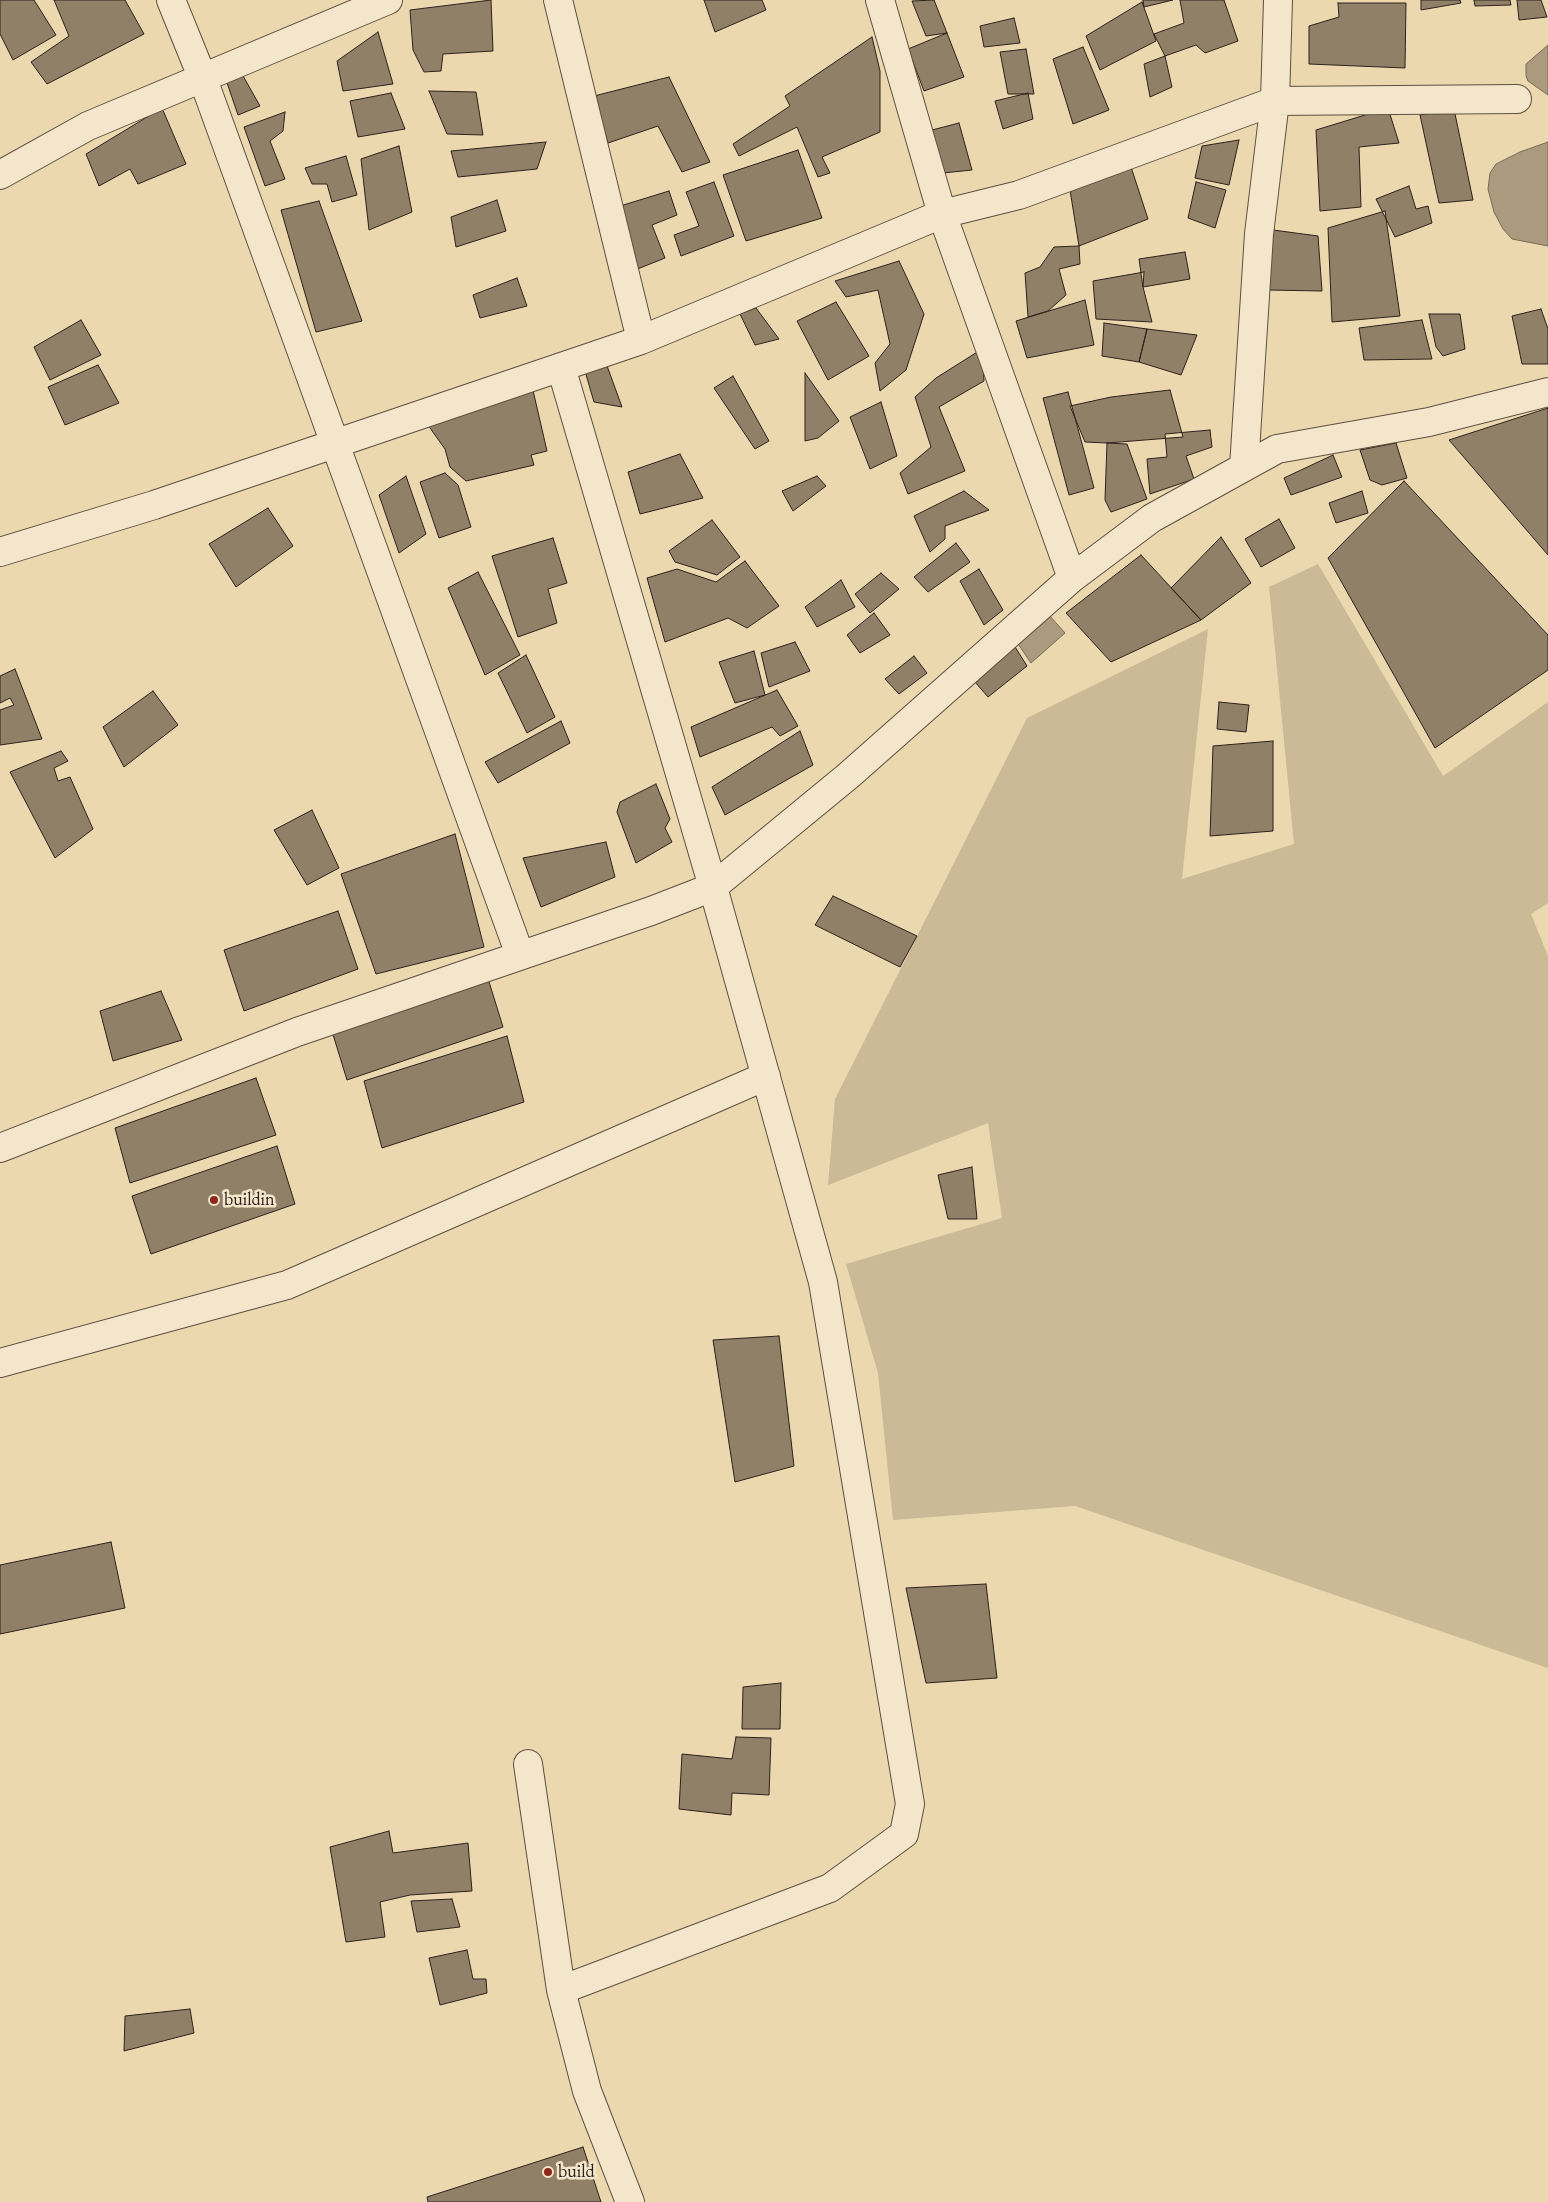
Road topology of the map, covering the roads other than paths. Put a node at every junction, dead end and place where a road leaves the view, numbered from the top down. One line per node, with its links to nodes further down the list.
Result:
1 (171, 0): 6 (street)
2 (388, 0): 6 (street)
3 (558, 0): 11 (street)
4 (880, 0): 10 (street)
5 (1278, 0): 8 (street)
6 (203, 79): 9 (street); 14 (street)
7 (1517, 100): 8 (street)
8 (1275, 101): 10 (street); 15 (street)
9 (0, 175)
10 (942, 214): 11 (street); 17 (street)
11 (641, 340): 12 (street)
12 (561, 367): 14 (street); 18 (street)
13 (1548, 392): 15 (street)
14 (335, 443): 16 (street); 19 (street)
15 (1244, 467): 17 (street)
16 (0, 552)
17 (1072, 578): 18 (street)
18 (713, 887): 19 (street); 20 (street)
19 (520, 955): 21 (street)
20 (766, 1076): 22 (street); 24 (street)
21 (0, 1148)
22 (0, 1363)
23 (528, 1764): 24 (street)
24 (561, 1990): 25 (street)
25 (630, 2202)

